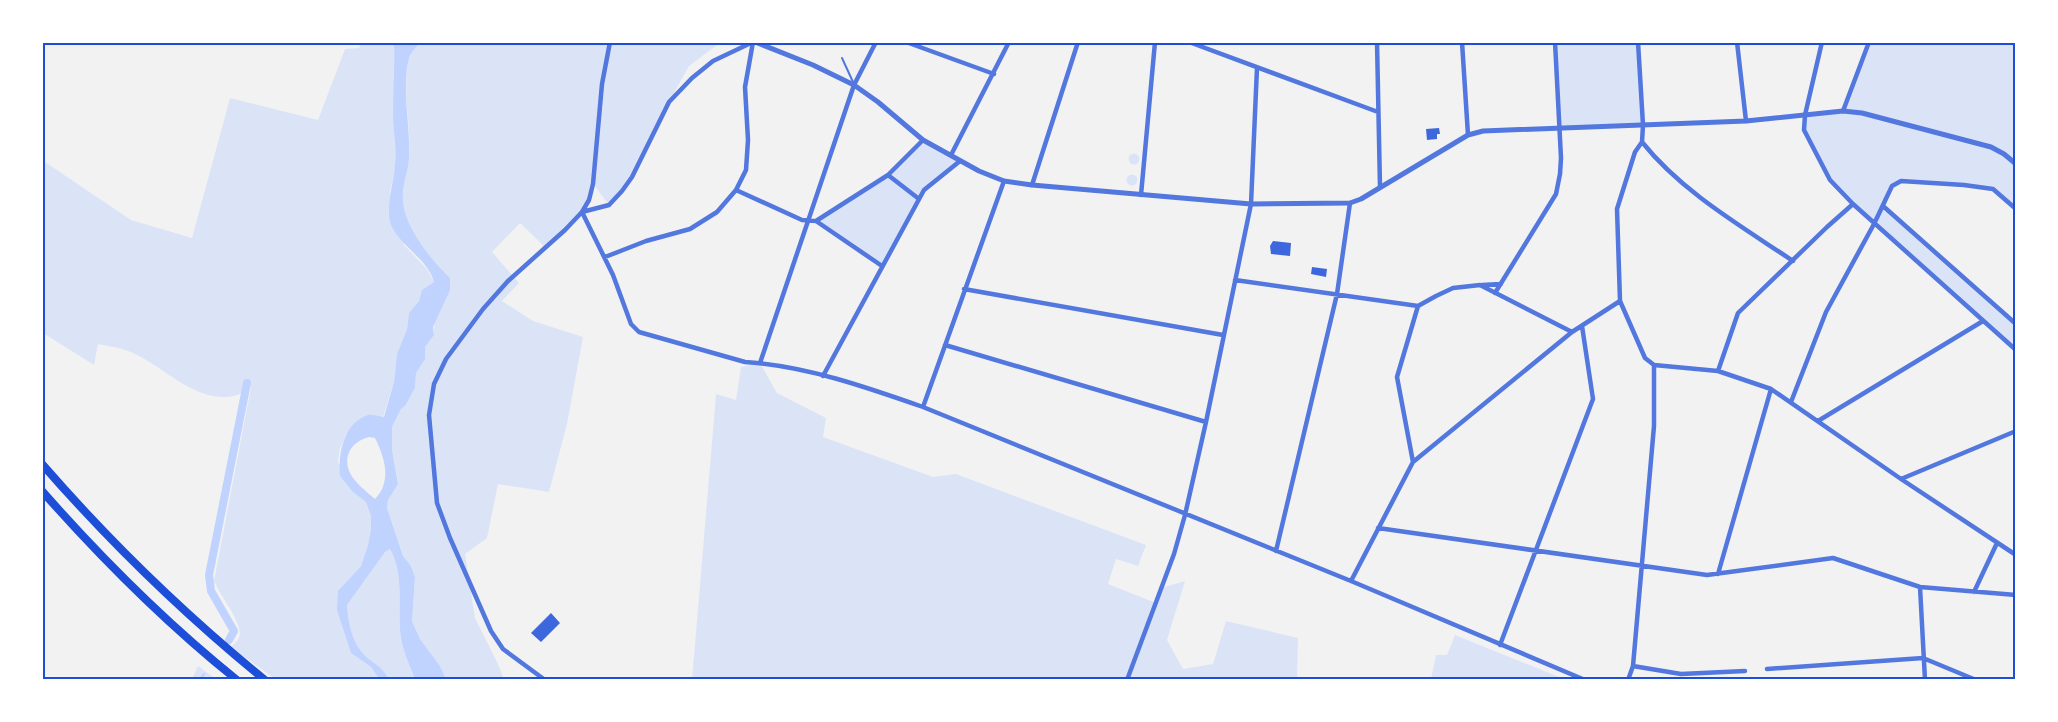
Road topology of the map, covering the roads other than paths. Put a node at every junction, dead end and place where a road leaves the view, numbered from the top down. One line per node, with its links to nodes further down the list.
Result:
1 (610, 42): 44 (street)
2 (754, 42): 19 (street); 36 (street); 44 (street)
3 (876, 42): 19 (street)
4 (906, 42): 18 (street)
5 (1010, 42): 18 (street)
6 (1078, 42): 34 (street)
7 (1155, 42): 37 (street)
8 (1189, 42): 17 (street)
9 (1377, 42): 21 (street)
10 (1462, 42): 26 (street)
11 (1554, 42): 25 (street)
12 (1638, 42): 24 (street)
13 (1737, 42): 23 (street)
14 (1822, 42): 22 (street)
15 (1869, 42): 20 (street)
16 (842, 58): 19 (lane)
17 (1257, 68): 21 (street); 40 (street)
18 (994, 74): 29 (street)
19 (854, 85): 27 (street); 45 (street)
20 (1843, 111): 22 (street); 31 (street)
21 (1378, 112): 35 (street)
22 (1805, 115): 23 (street); 41 (street)
23 (1746, 121): 24 (street)
24 (1643, 125): 25 (street); 28 (street)
25 (1560, 128): 26 (street); 52 (street)
26 (1468, 135): 35 (street)
27 (923, 140): 29 (street); 32 (street)
28 (1642, 142): 49 (street); 57 (street)
29 (951, 155): 30 (street)
30 (960, 160): 33 (street); 38 (street)
31 (2016, 164)
32 (888, 176): 38 (street); 46 (street)
33 (1004, 181): 34 (street); 54 (street)
34 (1032, 185): 37 (street)
35 (1380, 187): 39 (street)
36 (736, 190): 45 (street); 48 (street)
37 (1141, 195): 40 (street)
38 (919, 199): 50 (street)
39 (1350, 203): 40 (street); 56 (street)
40 (1252, 204): 51 (street)
41 (1853, 204): 47 (street); 49 (street)
42 (1883, 206): 43 (street); 47 (street); 60 (street)
43 (2016, 209)
44 (582, 212): 48 (street); 99 (street)
45 (808, 221): 46 (street); 66 (street)
46 (816, 221): 50 (street)
47 (1874, 224): 59 (street); 71 (street)
48 (605, 258): 66 (street)
49 (1793, 261): 68 (street)
50 (882, 266): 69 (street)
51 (1235, 280): 56 (street); 63 (street)
52 (1502, 284): 53 (street); 55 (street)
53 (1480, 285): 55 (street); 58 (street)
54 (964, 289): 63 (street); 64 (street)
55 (1495, 293): 62 (street)
56 (1337, 294): 58 (street); 84 (street)
57 (1620, 301): 61 (street); 67 (street)
58 (1418, 306): 76 (street)
59 (1983, 321): 65 (street); 73 (street)
60 (2016, 324)
61 (1582, 326): 62 (street); 83 (street)
62 (1572, 332): 76 (street)
63 (1224, 335): 74 (street)
64 (945, 345): 72 (street); 74 (street)
65 (2016, 350)
66 (760, 363): 69 (street)
67 (1654, 365): 68 (street); 86 (street)
68 (1718, 371): 70 (street)
69 (823, 376): 72 (street)
70 (1771, 389): 71 (street); 87 (street)
71 (1791, 402): 73 (street)
72 (923, 407): 80 (street)
73 (1818, 421): 78 (street)
74 (1206, 422): 80 (street)
75 (2016, 431): 78 (street)
76 (1413, 462): 81 (street)
77 (42, 464): 98 (highway)
78 (1901, 479): 82 (street)
79 (42, 491): 97 (highway)
80 (1185, 515): 84 (street); 100 (street)
81 (1378, 528): 83 (street); 88 (street)
82 (1997, 543): 85 (street); 90 (street)
83 (1535, 549): 86 (street); 92 (street)
84 (1276, 552): 88 (street)
85 (2016, 555)
86 (1642, 565): 87 (street); 94 (street)
87 (1718, 574): 89 (street)
88 (1350, 581): 92 (street)
89 (1920, 587): 90 (street); 93 (street)
90 (1974, 592): 91 (street)
91 (2016, 595)
92 (1500, 645): 101 (street)
93 (1923, 658): 95 (street); 103 (street); 104 (street)
94 (1633, 666): 96 (street); 102 (street)
95 (1767, 669)
96 (1746, 671)
97 (237, 680)
98 (265, 680)
99 (545, 680)
100 (1127, 680)
101 (1586, 680)
102 (1628, 680)
103 (1925, 680)
104 (1976, 680)

